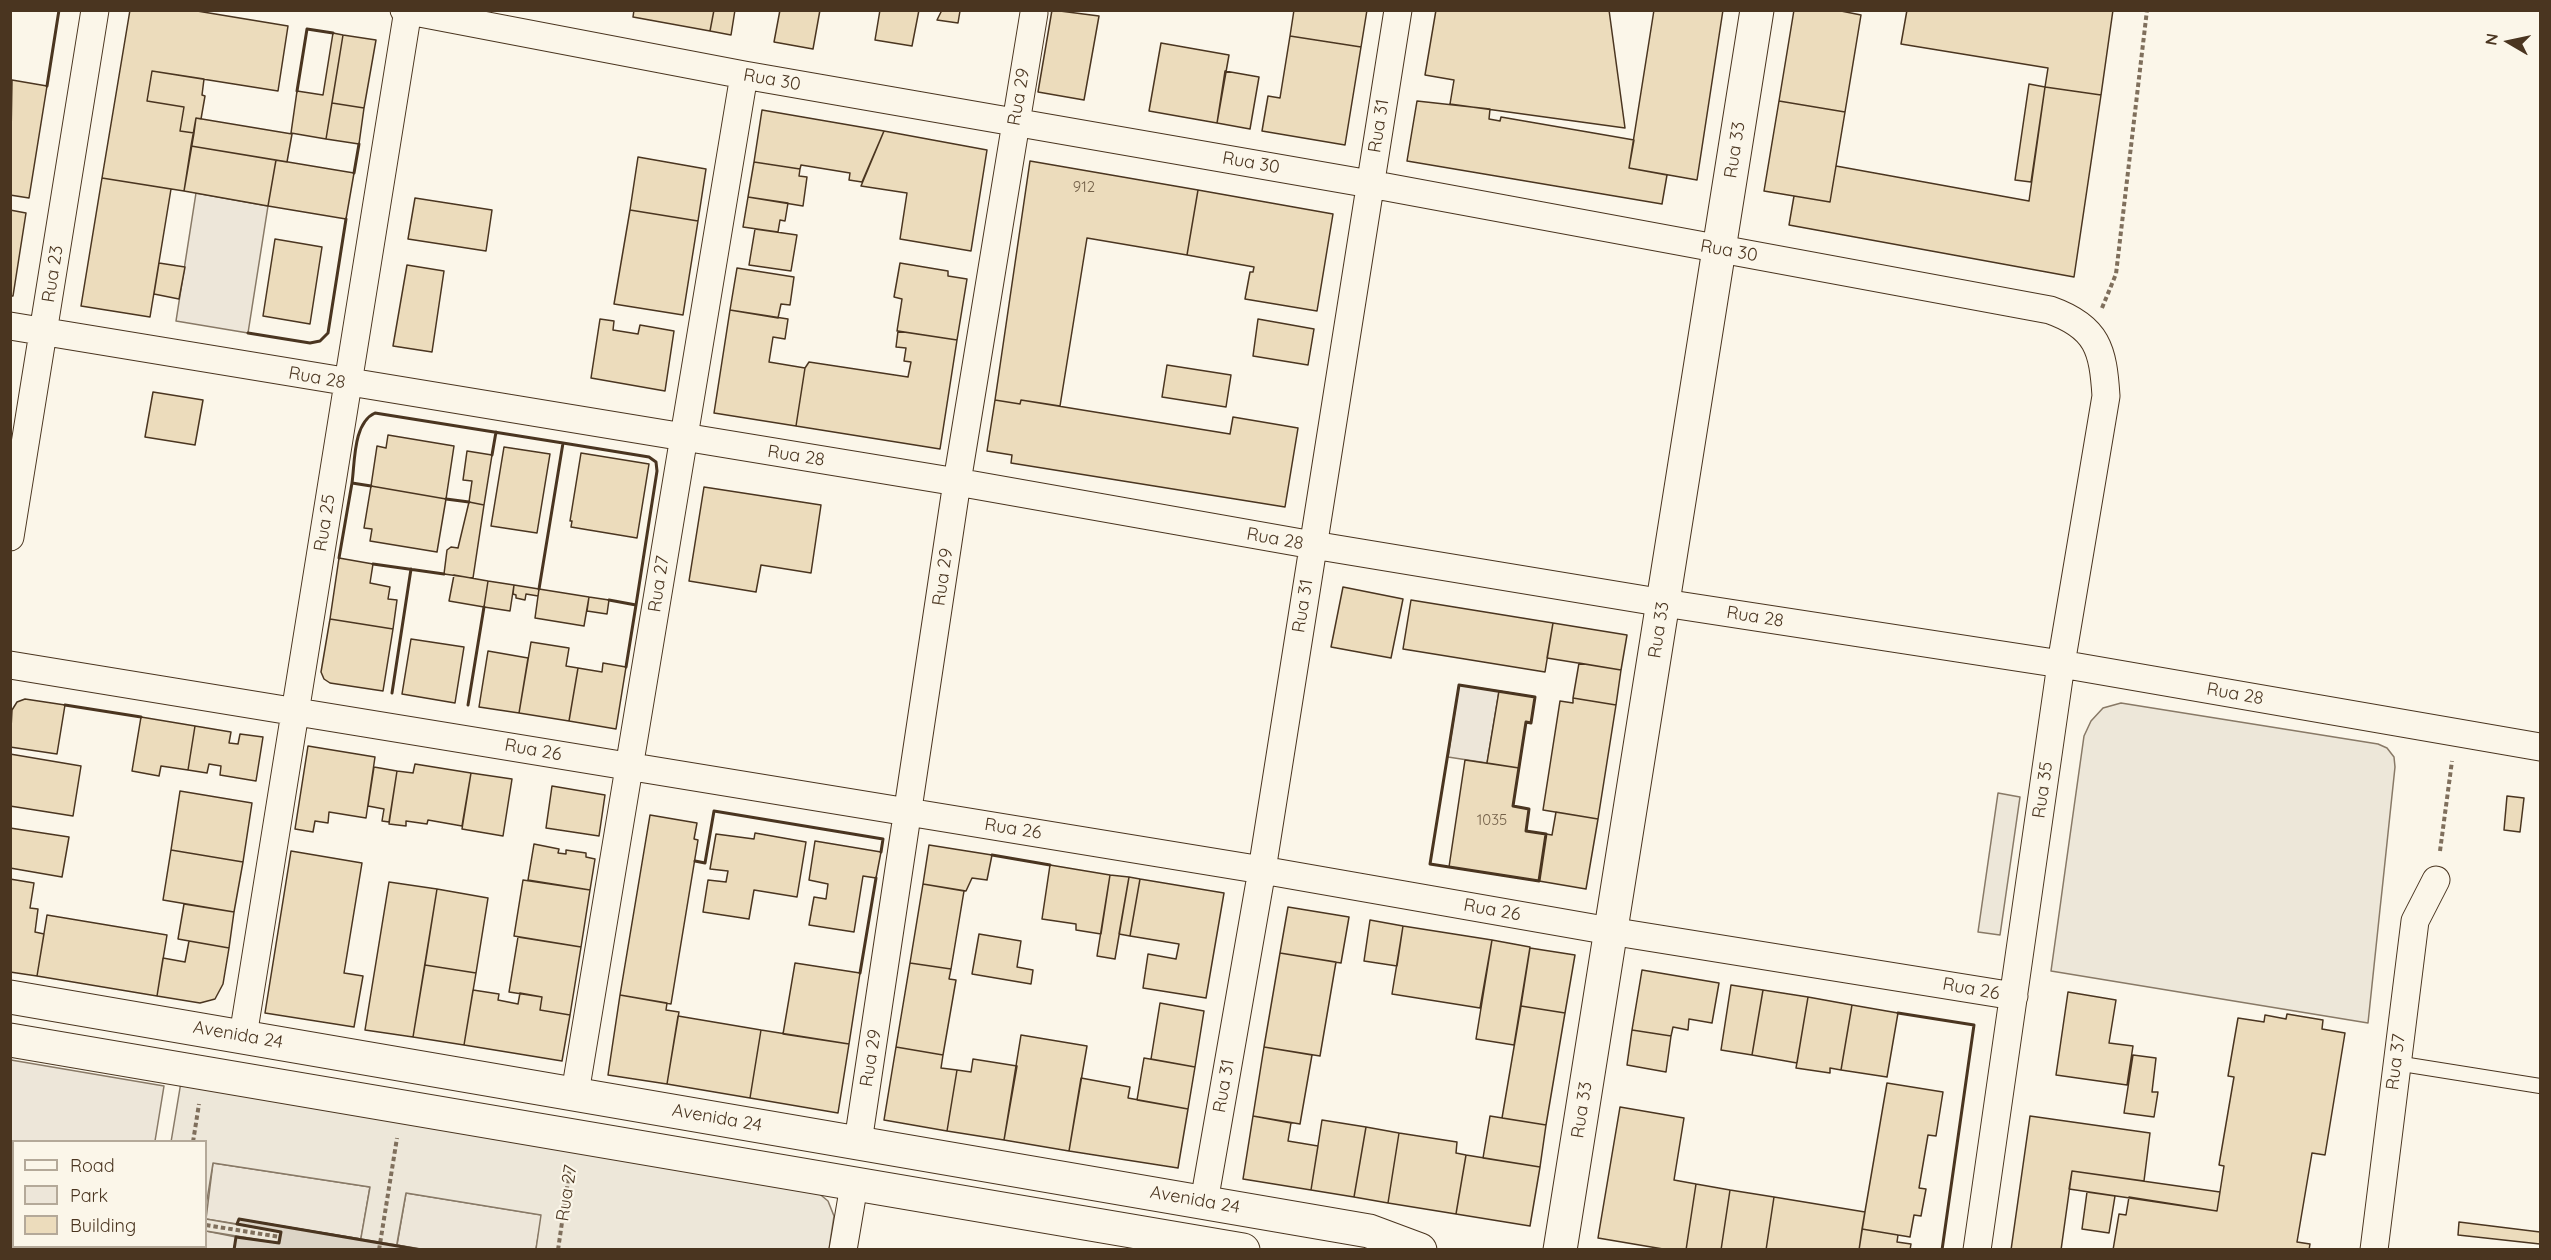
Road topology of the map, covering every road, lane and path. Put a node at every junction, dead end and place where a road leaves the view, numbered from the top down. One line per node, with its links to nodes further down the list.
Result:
1 (95, 10): 12 (street, Rua 23)
2 (1398, 10): 9 (street, Rua 31)
3 (1757, 10): 10 (main road, Rua 33)
4 (2147, 10): 13 (path)
5 (406, 11): 7 (street, Rua 30); 14 (street, Rua 25)
6 (1034, 13): 8 (street, Rua 29)
7 (744, 75): 8 (street, Rua 30); 15 (street, Rua 27)
8 (1015, 122): 9 (street, Rua 30); 16 (street, Rua 29)
9 (1370, 184): 10 (street, Rua 30); 18 (street, Rua 31)
10 (1720, 249): 13 (street, Rua 30); 19 (main road, Rua 33)
11 (10, 326): 12 (street, Rua 28)
12 (44, 332): 14 (street, Rua 28); 17 (street, Rua 23)
13 (2090, 334): 20 (street, Rua 35)
14 (348, 383): 15 (street, Rua 28); 22 (street, Rua 25)
15 (683, 437): 16 (street, Rua 28); 24 (street, Rua 27)
16 (957, 482): 18 (street, Rua 28); 26 (street, Rua 29)
17 (10, 537)
18 (1313, 545): 19 (street, Rua 28); 28 (street, Rua 31)
19 (1664, 603): 20 (street, Rua 28); 30 (main road, Rua 33)
20 (2061, 664): 23 (street, Rua 28); 31 (street, Rua 35)
21 (10, 665): 22 (street, Rua 26)
22 (295, 710): 24 (street, Rua 26); 33 (street, Rua 25)
23 (2541, 747)
24 (629, 766): 26 (street, Rua 26); 37 (street, Rua 27)
25 (2452, 766): 27 (path)
26 (909, 812): 28 (street, Rua 26); 40 (street, Rua 29)
27 (2444, 828)
28 (1262, 870): 30 (street, Rua 26); 42 (street, Rua 31)
29 (2436, 880): 35 (street, Rua 37)
30 (1610, 931): 31 (street, Rua 26); 51 (main road, Rua 33)
31 (2014, 996): 52 (street, Rua 35)
32 (10, 997): 33 (main road, Avenida 24)
33 (243, 1036): 37 (main road, Avenida 24)
34 (10, 1040): 38 (main road)
35 (2396, 1064): 36 (lane); 53 (street, Rua 37)
36 (2541, 1086)
37 (575, 1093): 40 (main road, Avenida 24)
38 (402, 1106): 39 (main road); 46 (path)
39 (575, 1136): 41 (main road); 47 (path, Rua 27)
40 (858, 1142): 42 (main road, Avenida 24)
41 (854, 1185): 45 (main road); 48 (street)
42 (1204, 1202): 50 (main road, Avenida 24)
43 (207, 1225): 44 (path)
44 (280, 1237)
45 (1187, 1245): 49 (main road)
46 (379, 1250)
47 (558, 1250)
48 (843, 1250)
49 (1243, 1250)
50 (1420, 1250)
51 (1560, 1250)
52 (1977, 1250)
53 (2374, 1250)

